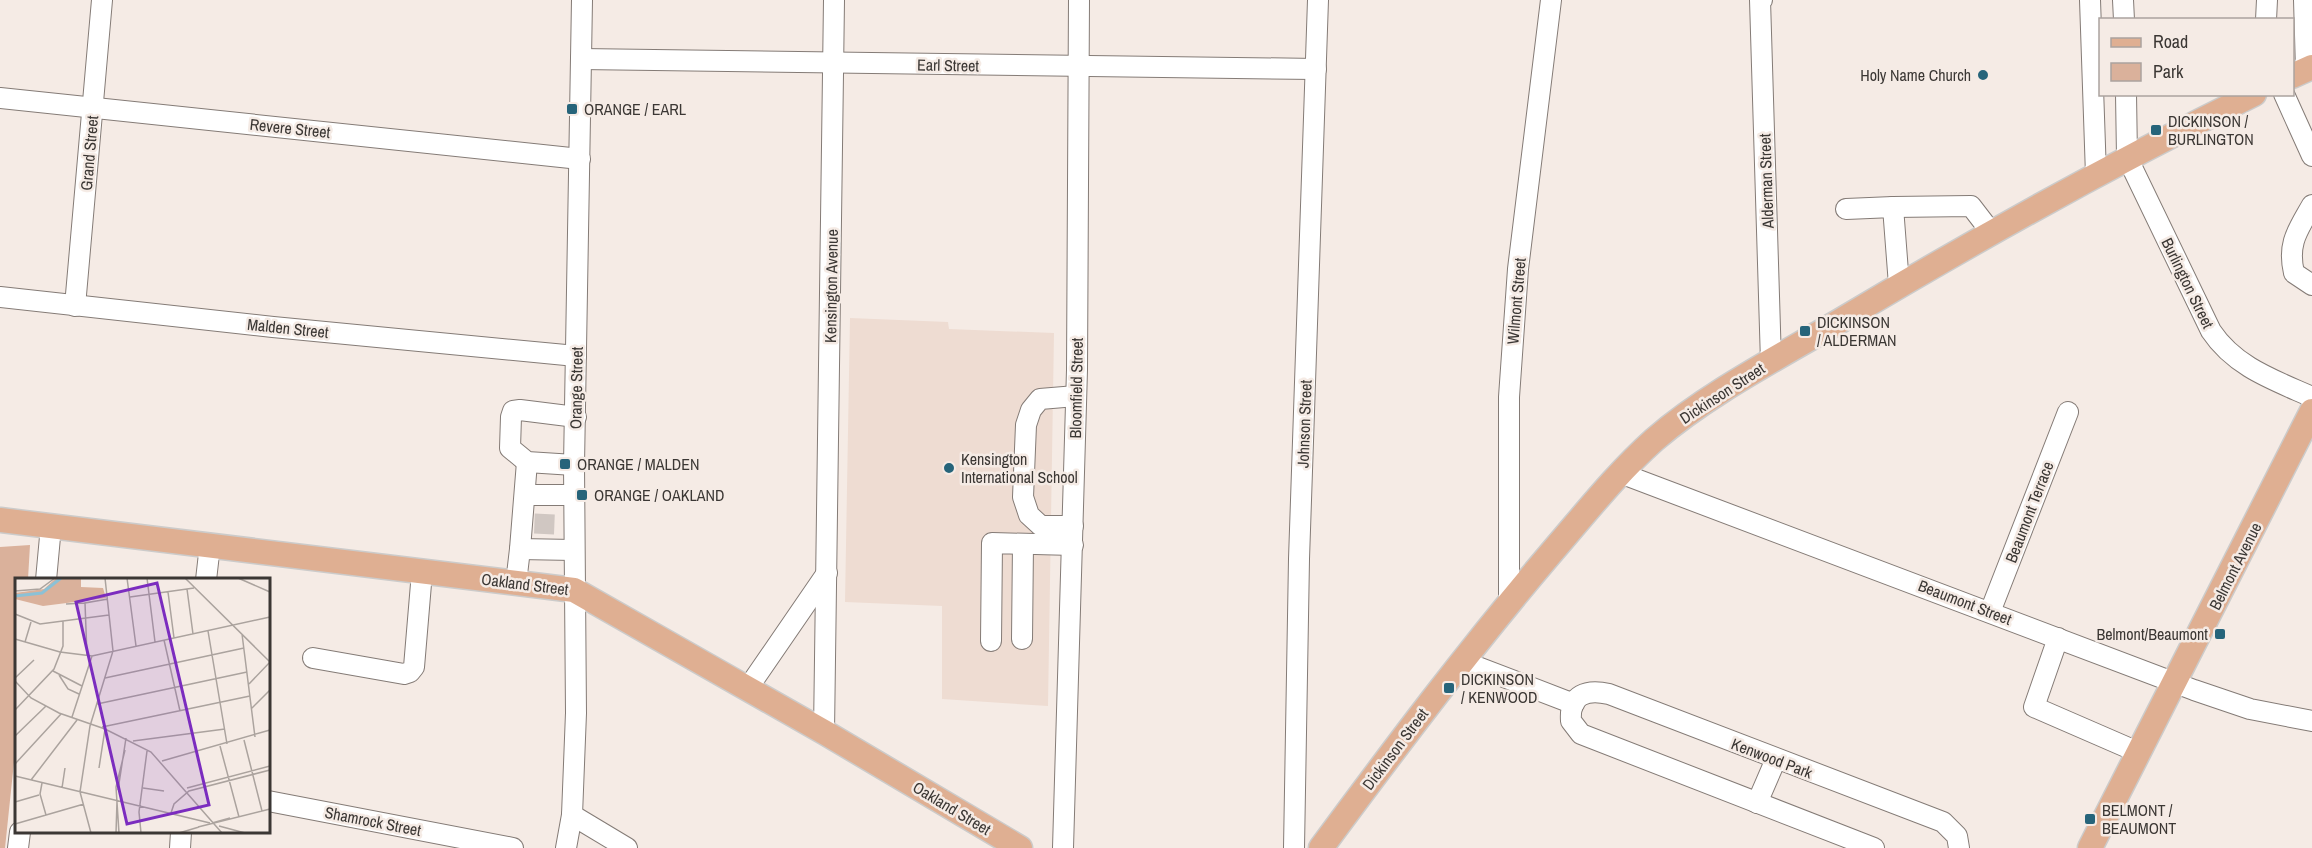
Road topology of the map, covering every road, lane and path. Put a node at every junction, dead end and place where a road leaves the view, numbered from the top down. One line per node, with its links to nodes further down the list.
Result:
1 (102, 0): 23 (street, Grand Street)
2 (582, 0): 14 (street, Orange Street)
3 (834, 0): 15 (street, Kensington Avenue)
4 (1079, 0): 16 (street, Bloomfield Street)
5 (1318, 0): 17 (street, Johnson Street)
6 (1551, 0): 61 (street, Wilmont Street)
7 (1761, 0): 37 (street, Alderman Street)
8 (2090, 0): 27 (street)
9 (2123, 0): 12 (street)
10 (2267, 0): 13 (street)
11 (2304, 0): 18 (street)
12 (2124, 18)
13 (2266, 18)
14 (581, 59): 15 (street, Earl Street); 26 (street, Orange Street)
15 (833, 63): 16 (street, Earl Street); 56 (street, Kensington Avenue)
16 (1079, 67): 17 (street, Earl Street); 38 (street, Bloomfield Street)
17 (1316, 69): 87 (street, Johnson Street)
18 (2304, 70)
19 (2126, 96): 25 (street)
20 (2250, 96): 25 (main road, Dickinson Street)
21 (2285, 96): 24 (street)
22 (0, 98): 23 (street, Revere Street)
23 (93, 108): 26 (street, Revere Street); 35 (street, Grand Street)
24 (2312, 156)
25 (2127, 157): 27 (main road, Dickinson Street); 39 (street, Burlington Street)
26 (579, 159): 36 (street, Orange Street)
27 (2096, 175): 31 (main road, Dickinson Street)
28 (2312, 205): 33 (street)
29 (1893, 207): 30 (street); 31 (street); 32 (street)
30 (1846, 209)
31 (1991, 232): 32 (main road, Dickinson Street)
32 (1899, 285): 37 (main road, Dickinson Street)
33 (2312, 285)
34 (0, 297): 35 (street, Malden Street)
35 (75, 306): 36 (street, Malden Street)
36 (576, 356): 42 (street, Orange Street)
37 (1771, 362): 45 (main road, Dickinson Street)
38 (1076, 396): 50 (street, Bloomfield Street); 50 (street)
39 (2312, 397)
40 (2312, 411): 68 (main road, Belmont Avenue)
41 (2068, 412): 62 (street, Beaumont Terrace)
42 (576, 417): 43 (street); 44 (street, Orange Street)
43 (527, 462): 44 (street); 46 (street)
44 (574, 465): 47 (street, Orange Street)
45 (1620, 473): 61 (main road, Dickinson Street); 62 (street, Beaumont Street)
46 (525, 495): 47 (street); 53 (street)
47 (574, 495): 54 (street, Orange Street)
48 (0, 520): 49 (main road, Oakland Street)
49 (51, 526): 52 (main road, Oakland Street); 57 (street)
50 (1073, 535): 51 (street); 86 (street, Bloomfield Street)
51 (1023, 544): 64 (street); 65 (street)
52 (210, 545): 55 (main road, Oakland Street); 58 (street)
53 (520, 549): 54 (street); 59 (street)
54 (573, 550): 60 (street, Orange Street)
55 (422, 572): 59 (main road, Oakland Street); 66 (street)
56 (827, 573): 69 (street); 72 (street, Kensington Avenue)
57 (46, 578)
58 (206, 578)
59 (516, 584): 60 (main road, Oakland Street)
60 (574, 590): 69 (main road, Oakland Street); 77 (street, Orange Street)
61 (1509, 603): 67 (main road, Dickinson Street)
62 (1990, 612): 63 (street, Beaumont Street)
63 (2058, 638): 68 (street, Beaumont Street); 73 (street)
64 (1022, 639)
65 (991, 640)
66 (313, 658)
67 (1462, 661): 70 (street); 88 (main road, Dickinson Street)
68 (2176, 683): 71 (street, Beaumont Street); 73 (main road, Belmont Avenue)
69 (748, 688): 72 (main road, Oakland Street)
70 (1574, 704): 74 (street, Kenwood Park); 76 (street)
71 (2312, 721)
72 (824, 732): 85 (main road, Oakland Street)
73 (2140, 753): 91 (main road, Belmont Avenue)
74 (1776, 759): 76 (street); 90 (street, Kenwood Park)
75 (270, 801): 82 (street, Shamrock Street)
76 (1757, 803): 89 (street)
77 (572, 815): 83 (street, Orange Street); 84 (street)
78 (20, 833): 80 (street)
79 (182, 833): 81 (street)
80 (18, 848)
81 (180, 848)
82 (513, 848)
83 (566, 848)
84 (627, 848)
85 (1020, 848)
86 (1063, 848)
87 (1294, 848)
88 (1321, 848)
89 (1874, 848)
90 (1959, 848)
91 (2090, 848)

